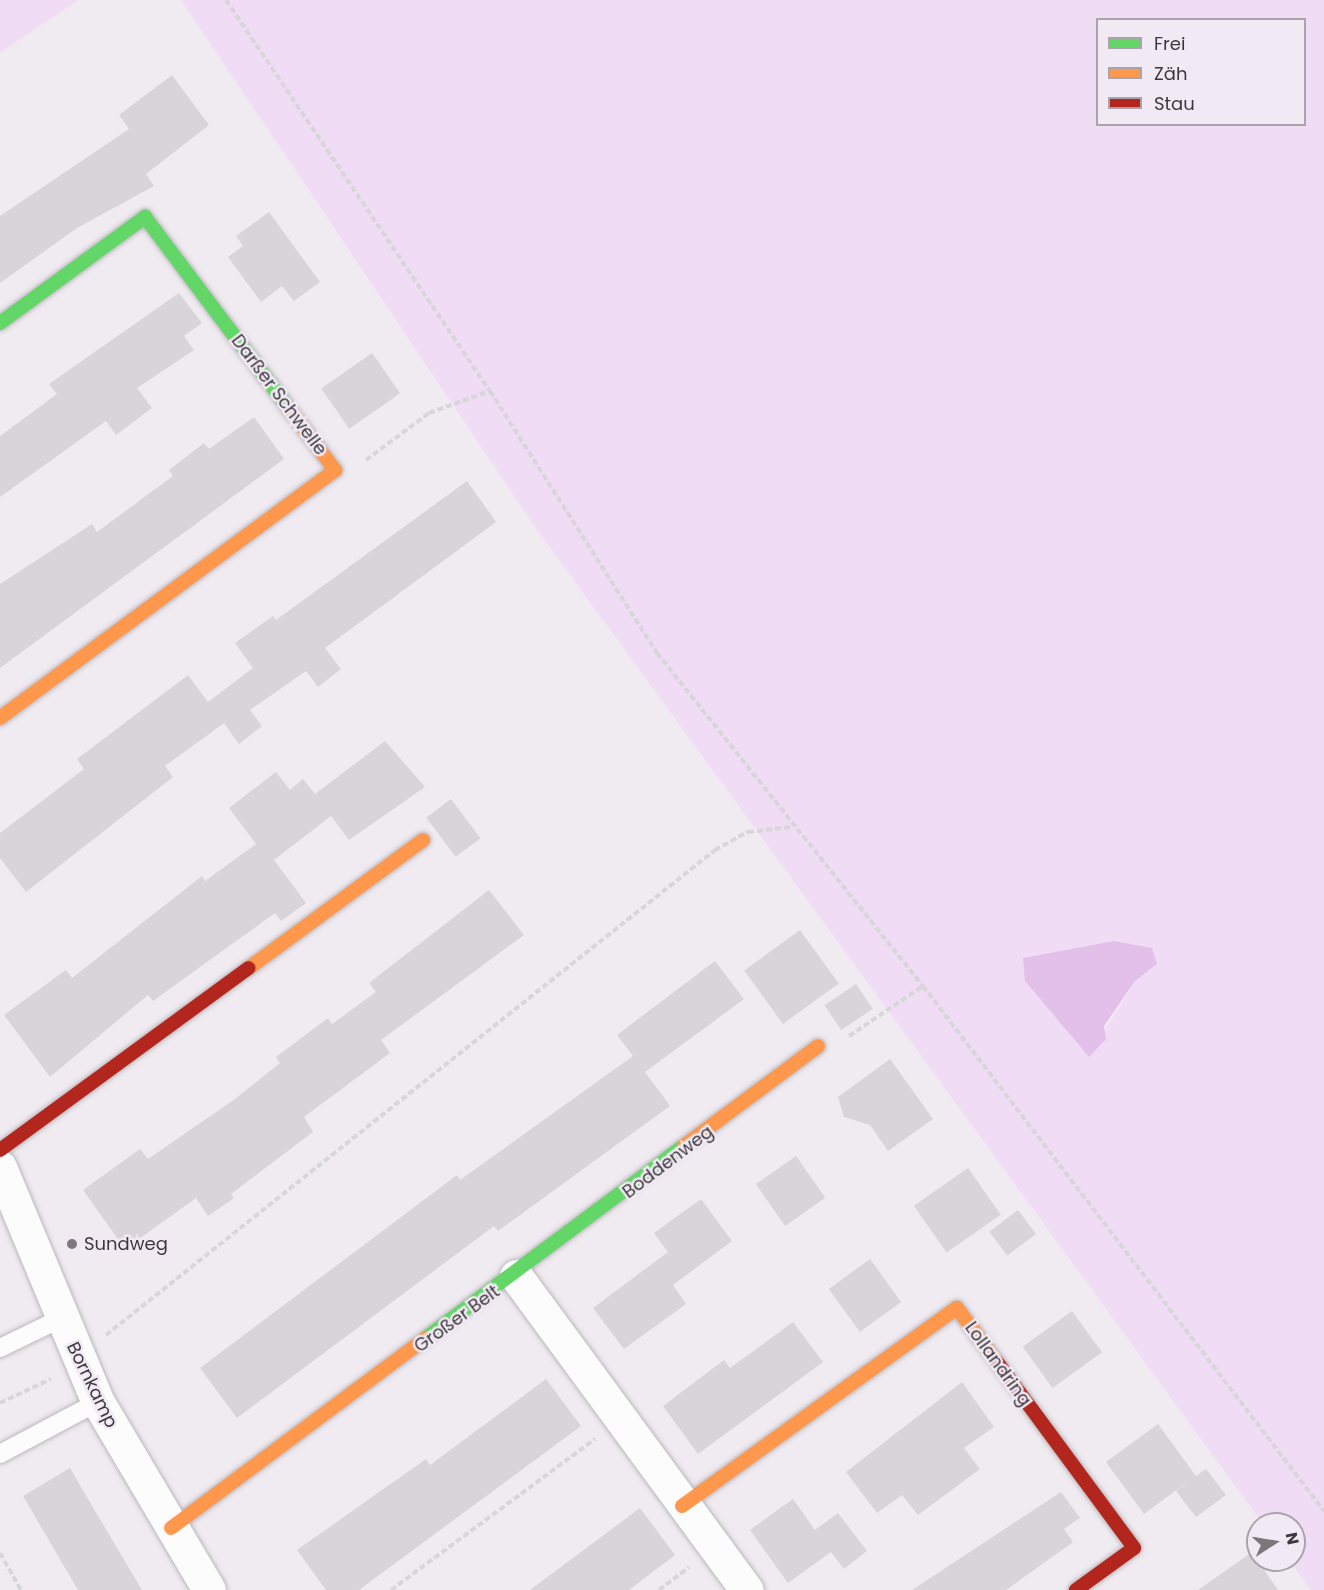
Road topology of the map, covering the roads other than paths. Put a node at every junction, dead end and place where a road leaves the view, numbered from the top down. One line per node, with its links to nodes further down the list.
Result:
1 (0, 323): 2 (street, Darßer Schwelle)
2 (0, 718)
3 (423, 840): 5 (street)
4 (818, 1046): 7 (street, Boddenweg)
5 (0, 1150)
6 (0, 1167): 8 (street, Bornkamp)
7 (516, 1276): 12 (street, Großer Belt); 13 (street, Großer Belt)
8 (62, 1318): 9 (lane); 10 (street, Bornkamp)
9 (0, 1348)
10 (98, 1402): 11 (lane); 13 (street, Bornkamp)
11 (0, 1454)
12 (682, 1506): 15 (street, Großer Belt); 16 (street, Lollandring)
13 (171, 1528): 14 (street, Bornkamp)
14 (209, 1590)
15 (747, 1590)
16 (1076, 1590)

